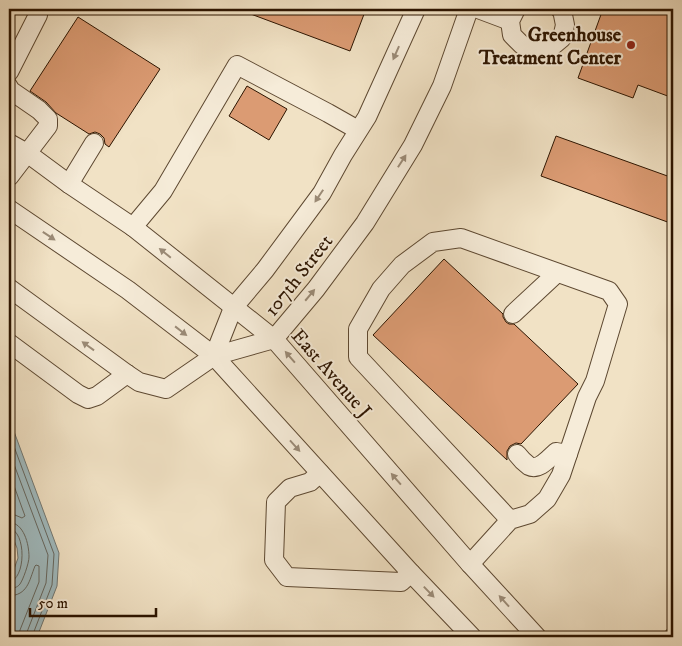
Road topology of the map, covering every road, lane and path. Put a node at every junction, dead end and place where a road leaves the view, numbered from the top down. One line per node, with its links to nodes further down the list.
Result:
1 (416, 9): 9 (street, 107th Street, one-way to 9)
2 (469, 9): 21 (street, 107th Street, one-way to 2)
3 (478, 9): 6 (street)
4 (560, 9): 6 (street)
5 (38, 15): 7 (street)
6 (513, 15)
7 (9, 72)
8 (9, 87): 12 (street)
9 (358, 130): 16 (street); 19 (street, 107th Street, one-way to 19)
10 (9, 143): 12 (street, East Avenue J)
11 (94, 143): 14 (street)
12 (27, 153): 13 (street); 14 (street, East Avenue J)
13 (9, 177)
14 (69, 184): 16 (street, East Avenue J)
15 (9, 209): 23 (street, one-way to 23)
16 (132, 227): 19 (street, East Avenue J, one-way to 16)
17 (557, 273): 20 (street); 26 (street); 28 (street)
18 (9, 288): 24 (street, one-way to 18)
19 (233, 308): 21 (street, East Avenue J); 23 (street, 107th Street)
20 (513, 314)
21 (274, 339): 23 (street, 107th Street); 29 (street, East Avenue J, one-way to 21)
22 (9, 343): 24 (street)
23 (214, 356): 24 (street); 27 (street, one-way to 27)
24 (127, 374)
25 (517, 454): 26 (street)
26 (568, 454): 28 (street)
27 (320, 473): 30 (street); 30 (street)
28 (510, 520): 29 (street)
29 (470, 564): 32 (street, East Avenue J, one-way to 29)
30 (411, 573): 31 (street, one-way to 31)
31 (472, 637)
32 (536, 637)

